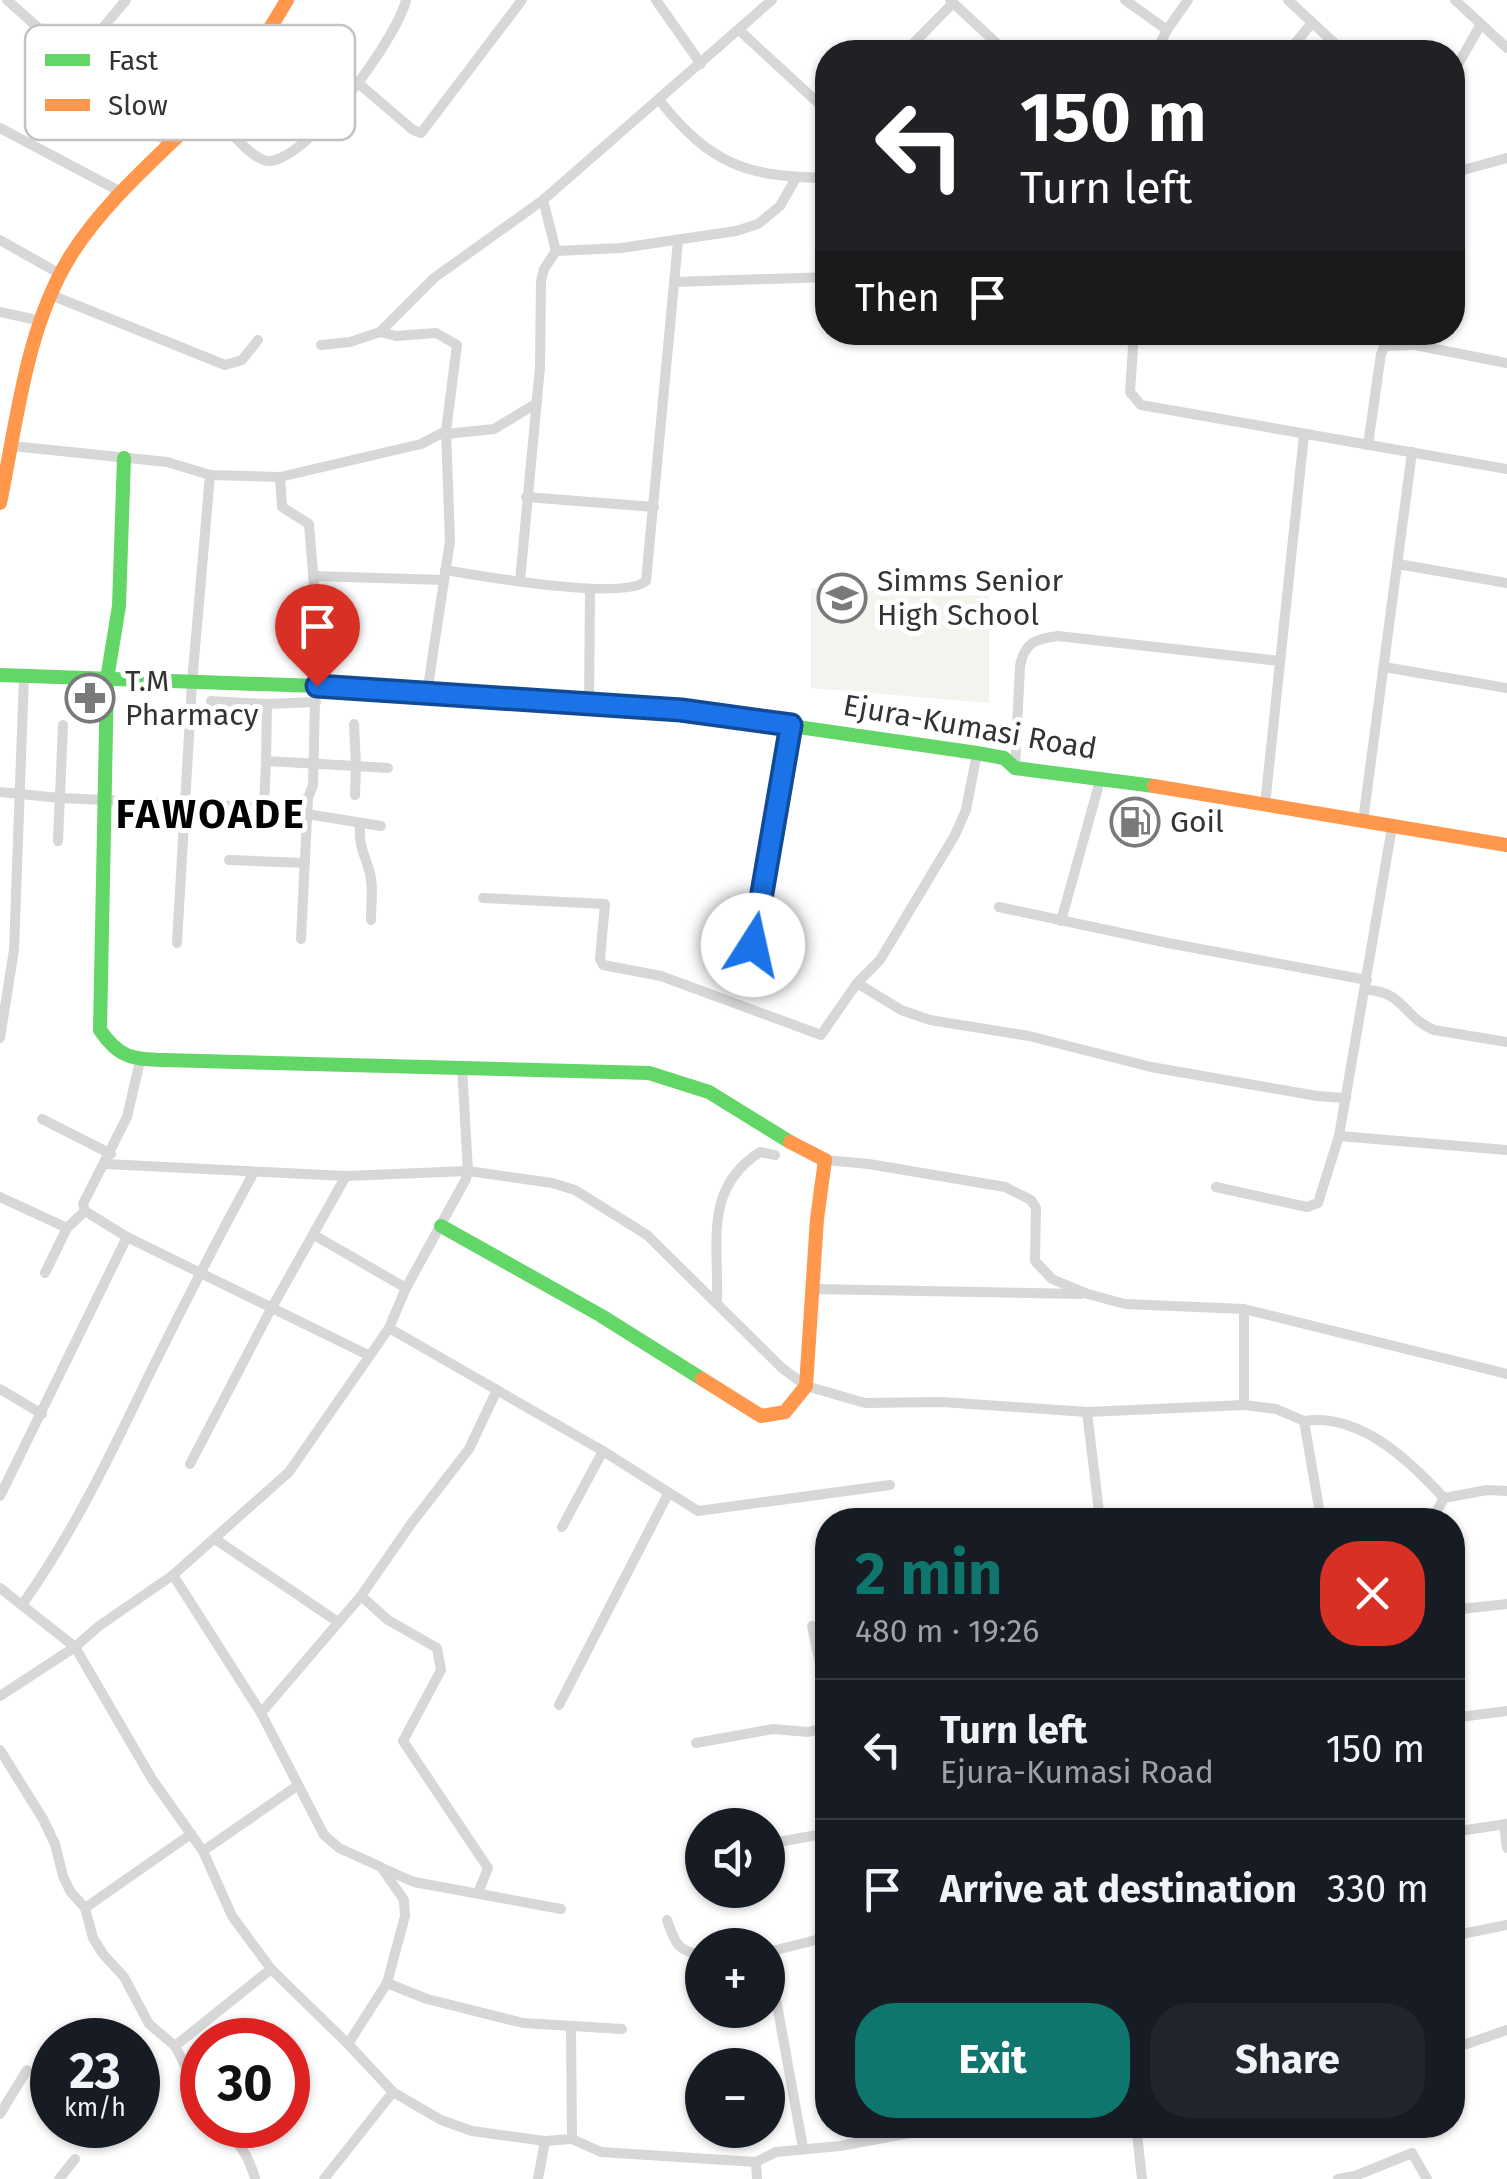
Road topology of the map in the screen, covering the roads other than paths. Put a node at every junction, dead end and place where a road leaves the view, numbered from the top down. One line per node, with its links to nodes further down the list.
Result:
1 (7, 0): 15 (street)
2 (126, 0): 16 (street)
3 (288, 0): 17 (street)
4 (406, 0): 28 (street)
5 (522, 0): 28 (street)
6 (656, 0): 27 (street)
7 (772, 0): 18 (street)
8 (1125, 0): 19 (street)
9 (1188, 0): 19 (street)
10 (1288, 0): 13 (street)
11 (1455, 0): 14 (street)
12 (952, 1): 20 (street); 21 (street)
13 (1312, 24): 23 (street); 24 (street)
14 (1481, 24): 25 (street); 26 (street)
15 (35, 25)
16 (105, 25)
17 (272, 25)
18 (738, 30): 27 (street); 30 (street)
19 (1167, 30): 22 (street)
20 (915, 40)
21 (993, 40)
22 (1162, 40)
23 (1298, 40)
24 (1330, 40)
25 (1507, 48)
26 (1465, 52)
27 (701, 64): 31 (street)
28 (358, 83): 29 (street)
29 (355, 86)
30 (815, 100)
31 (660, 101): 40 (street); 43 (street)
32 (0, 128): 42 (street)
33 (164, 140): 37 (street)
34 (175, 140): 37 (street)
35 (238, 140): 36 (street)
36 (304, 140)
37 (170, 145): 42 (street)
38 (1507, 158): 39 (street)
39 (1465, 169)
40 (796, 178): 41 (street); 45 (street)
41 (815, 178)
42 (123, 193): 47 (street)
43 (544, 200): 46 (street); 53 (street)
44 (0, 240): 47 (street)
45 (678, 241): 46 (street); 49 (street)
46 (556, 251): 60 (street)
47 (60, 274): 50 (street)
48 (815, 277): 49 (street)
49 (674, 282): 72 (street)
50 (51, 295): 52 (street); 54 (street)
51 (0, 312): 52 (street)
52 (41, 321): 64 (street)
53 (380, 332): 55 (street); 61 (street)
54 (258, 340)
55 (320, 345)
56 (1133, 345): 62 (street)
57 (1385, 346): 58 (street); 63 (street)
58 (1416, 346): 59 (street)
59 (1507, 363)
60 (537, 404): 61 (street); 70 (street)
61 (446, 433): 69 (street); 74 (street)
62 (1304, 436): 63 (street); 79 (street)
63 (1368, 445): 65 (street)
64 (12, 446): 66 (street); 71 (street)
65 (1412, 452): 67 (street); 73 (street)
66 (124, 458): 68 (street); 83 (street)
67 (1507, 469)
68 (210, 475): 69 (street); 84 (street)
69 (280, 477): 75 (street)
70 (526, 497): 72 (street); 76 (street)
71 (0, 504)
72 (654, 507): 78 (street)
73 (1398, 564): 77 (street); 80 (street)
74 (445, 575): 75 (street); 76 (street); 86 (street)
75 (313, 576): 87 (street)
76 (520, 580): 78 (street)
77 (1507, 583)
78 (590, 589): 90 (street)
79 (1280, 661): 99 (street); 108 (street)
80 (1384, 667): 85 (street); 111 (street)
81 (0, 675): 82 (street, Ejura-Kumasi Road)
82 (24, 676): 83 (street, Ejura-Kumasi Road); 102 (street)
83 (108, 679): 84 (street, Ejura-Kumasi Road); 106 (street)
84 (192, 683): 87 (street, Ejura-Kumasi Road); 107 (street)
85 (1507, 688)
86 (427, 693): 87 (street, Ejura-Kumasi Road); 90 (street, Ejura-Kumasi Road)
87 (317, 694): 89 (street); 96 (street)
88 (211, 701): 89 (street)
89 (267, 704): 95 (street)
90 (589, 704): 93 (street, Ejura-Kumasi Road)
91 (354, 724): 97 (street)
92 (62, 725): 104 (street)
93 (791, 725): 94 (street, Ejura-Kumasi Road); 125 (street)
94 (977, 753): 99 (street, Ejura-Kumasi Road); 126 (street)
95 (266, 761): 96 (street); 109 (street)
96 (312, 764): 97 (street); 105 (street)
97 (356, 766): 98 (street); 103 (street)
98 (388, 768)
99 (1015, 768): 100 (street, Ejura-Kumasi Road)
100 (1101, 776): 108 (street, Ejura-Kumasi Road); 122 (street)
101 (0, 792): 102 (street)
102 (21, 792): 104 (street); 128 (street)
103 (355, 795)
104 (60, 798): 106 (street); 115 (street)
105 (308, 798): 109 (street); 110 (street)
106 (102, 801): 107 (street); 130 (street)
107 (185, 804): 109 (street); 124 (street)
108 (1264, 805): 111 (street, Ejura-Kumasi Road)
109 (264, 808)
110 (307, 814): 112 (street); 118 (street)
111 (1362, 821): 114 (street, Ejura-Kumasi Road)
112 (360, 824): 113 (street); 121 (street)
113 (381, 826)
114 (1392, 828): 116 (street, Ejura-Kumasi Road); 127 (street)
115 (58, 841)
116 (1507, 845)
117 (229, 860): 118 (street)
118 (305, 863): 123 (street)
119 (483, 898): 126 (street)
120 (1000, 908): 122 (street)
121 (371, 920)
122 (1061, 921): 127 (street)
123 (301, 939)
124 (177, 944)
125 (753, 945)
126 (857, 983): 132 (street)
127 (1366, 985): 129 (street); 132 (street)
128 (0, 1038)
129 (1507, 1042)
130 (141, 1057): 131 (street); 137 (street)
131 (462, 1067): 138 (street); 139 (street)
132 (1346, 1098): 134 (street)
133 (42, 1119): 137 (street)
134 (1339, 1136): 135 (street); 142 (street)
135 (1507, 1150)
136 (775, 1155): 154 (street)
137 (108, 1159): 140 (street); 144 (street)
138 (825, 1160): 152 (street); 153 (street)
139 (468, 1171): 141 (street); 145 (street); 154 (street)
140 (254, 1172): 141 (street); 149 (street)
141 (346, 1176): 147 (street)
142 (1216, 1187)
143 (0, 1198): 146 (street)
144 (85, 1211): 146 (street); 148 (street)
145 (441, 1226): 151 (street); 160 (street)
146 (68, 1228): 150 (street)
147 (314, 1235): 151 (street); 155 (street)
148 (126, 1236): 149 (street); 165 (street)
149 (200, 1272): 155 (street); 183 (street)
150 (45, 1273)
151 (406, 1288): 157 (street)
152 (814, 1289): 153 (street); 160 (street)
153 (1088, 1294): 156 (street)
154 (717, 1302): 160 (street)
155 (271, 1309): 158 (street); 168 (street)
156 (1244, 1309): 159 (street); 163 (street)
157 (389, 1328): 158 (street); 162 (street)
158 (368, 1354): 178 (street)
159 (1507, 1374)
160 (806, 1386): 164 (street)
161 (0, 1389): 165 (street)
162 (497, 1390): 167 (street); 181 (street)
163 (1244, 1405): 164 (street); 166 (street)
164 (1087, 1412): 174 (street)
165 (42, 1414): 172 (street)
166 (1304, 1421): 173 (street); 175 (street)
167 (603, 1452): 171 (street); 177 (street)
168 (190, 1464)
169 (890, 1485): 171 (street)
170 (1507, 1490): 173 (street)
171 (668, 1494): 190 (street)
172 (0, 1496)
173 (1444, 1498): 176 (street)
174 (1099, 1508)
175 (1319, 1508)
176 (1439, 1508)
177 (562, 1527)
178 (215, 1539): 179 (street); 185 (street)
179 (173, 1575): 188 (street); 192 (street)
180 (0, 1588): 183 (street)
181 (361, 1596): 185 (street); 206 (street)
182 (1507, 1604): 184 (street)
183 (22, 1605): 188 (street)
184 (1465, 1609)
185 (338, 1622): 192 (street)
186 (812, 1626): 187 (street)
187 (815, 1640)
188 (74, 1647): 189 (street); 200 (street)
189 (0, 1696)
190 (559, 1705)
191 (1507, 1710): 193 (street)
192 (261, 1713): 197 (street)
193 (1465, 1716)
194 (815, 1730): 195 (street)
195 (696, 1743)
196 (0, 1750): 207 (street)
197 (297, 1786): 204 (street); 205 (street)
198 (1505, 1824): 199 (street); 203 (street)
199 (1465, 1830)
200 (191, 1834): 204 (street); 207 (street)
201 (815, 1835): 202 (street)
202 (785, 1841)
203 (1507, 1848)
204 (203, 1851): 215 (street)
205 (381, 1867): 206 (street); 216 (street)
206 (478, 1894): 208 (street)
207 (85, 1908): 223 (street)
208 (561, 1910)
209 (666, 1920): 214 (street)
210 (1507, 1925): 211 (street)
211 (1465, 1933)
212 (815, 1940): 213 (street)
213 (785, 1948)
214 (685, 1952)
215 (271, 1970): 221 (street); 223 (street)
216 (388, 1983): 217 (street); 221 (street)
217 (572, 2026): 218 (street); 230 (street)
218 (622, 2028)
219 (781, 2028): 233 (street)
220 (1507, 2030): 222 (street)
221 (348, 2044): 226 (street)
222 (1465, 2045)
223 (176, 2046): 224 (street)
224 (180, 2054)
225 (27, 2070): 227 (street)
226 (392, 2092): 231 (street); 239 (street)
227 (0, 2114)
228 (883, 2138): 233 (street)
229 (1137, 2138): 242 (street)
230 (572, 2139): 231 (street); 235 (street)
231 (545, 2141): 240 (street)
232 (243, 2148): 237 (street)
233 (803, 2148): 235 (street)
234 (75, 2159): 238 (street)
235 (756, 2162): 241 (street)
236 (1356, 2177): 243 (street); 244 (street)
237 (255, 2178)
238 (59, 2179)
239 (324, 2179)
240 (538, 2179)
241 (756, 2179)
242 (1142, 2179)
243 (1338, 2179)
244 (1427, 2179)

